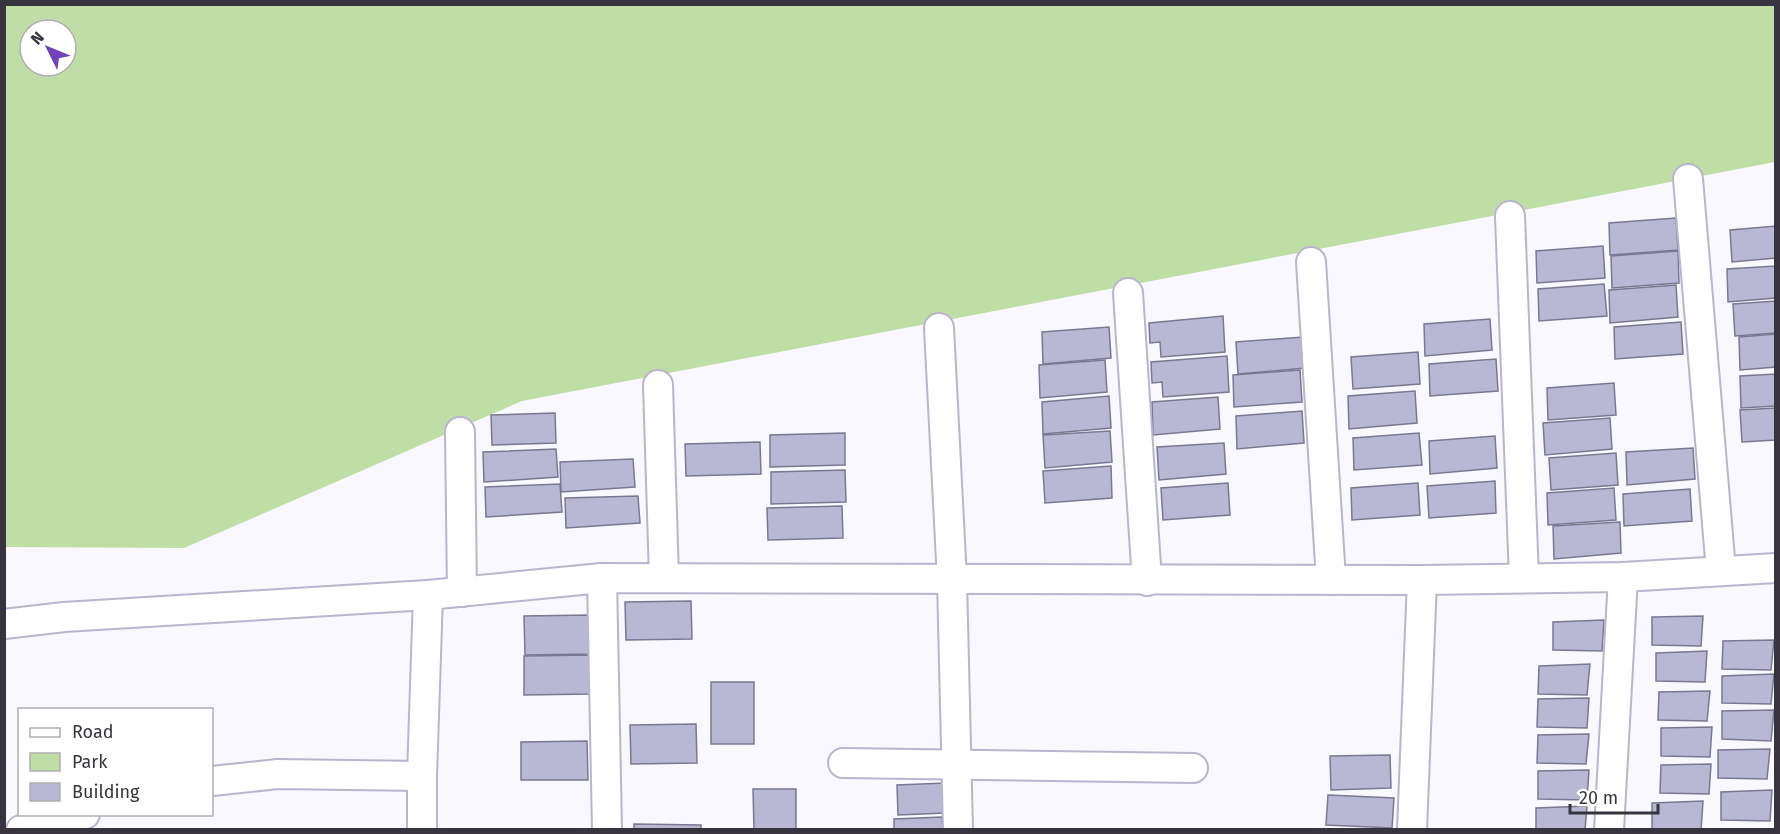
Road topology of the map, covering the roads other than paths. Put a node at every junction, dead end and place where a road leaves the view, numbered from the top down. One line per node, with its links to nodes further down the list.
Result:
1 (1688, 179): 9 (street)
2 (1510, 216): 13 (street)
3 (1311, 262): 15 (street)
4 (1128, 293): 17 (street)
5 (939, 328): 14 (street)
6 (658, 386): 12 (street)
7 (460, 432): 18 (street)
8 (1776, 568): 9 (street)
9 (1721, 571): 10 (street)
10 (1623, 577): 13 (street); 32 (street)
11 (602, 578): 12 (street); 18 (street); 29 (street)
12 (664, 578): 14 (street)
13 (1524, 578): 16 (street)
14 (952, 580): 17 (street); 22 (street)
15 (1331, 580): 16 (street); 17 (street)
16 (1422, 580): 31 (street)
17 (1147, 581)
18 (462, 592): 19 (street)
19 (428, 595): 20 (street); 24 (street)
20 (4, 624)
21 (843, 763): 22 (street)
22 (956, 764): 23 (street); 30 (street)
23 (1193, 768)
24 (422, 776): 25 (street); 28 (street)
25 (213, 781)
26 (79, 816): 27 (street)
27 (21, 830)
28 (422, 830)
29 (607, 830)
30 (958, 830)
31 (1412, 830)
32 (1610, 830)

